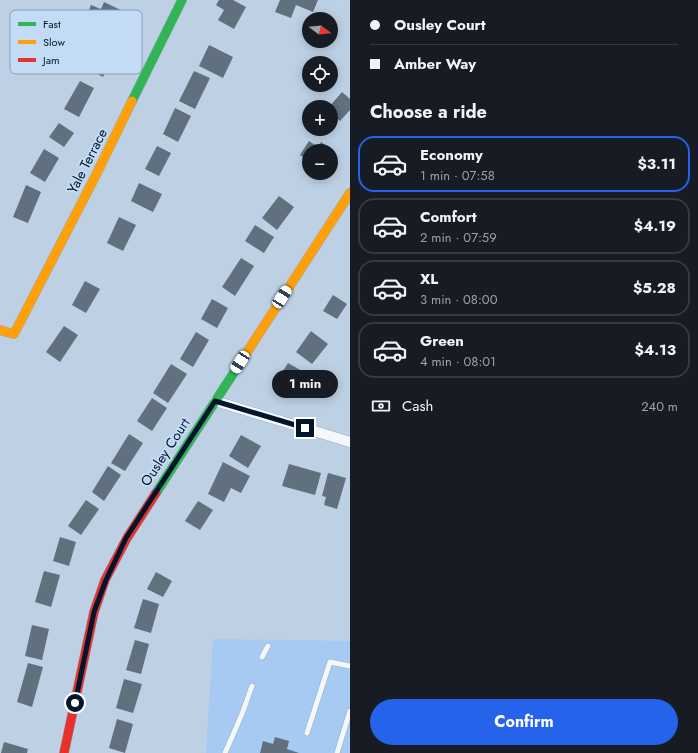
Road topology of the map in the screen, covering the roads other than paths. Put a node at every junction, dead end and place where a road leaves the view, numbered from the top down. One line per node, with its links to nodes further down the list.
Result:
1 (182, 0): 3 (street, Yale Terrace)
2 (350, 193): 4 (street, Ousley Court)
3 (0, 330)
4 (215, 401): 5 (street); 12 (street, Ousley Court)
5 (350, 442)
6 (268, 646): 7 (lane)
7 (262, 657)
8 (350, 666): 11 (lane)
9 (252, 686): 13 (lane)
10 (350, 711): 14 (lane)
11 (307, 733)
12 (64, 753)
13 (225, 753)
14 (336, 753)

